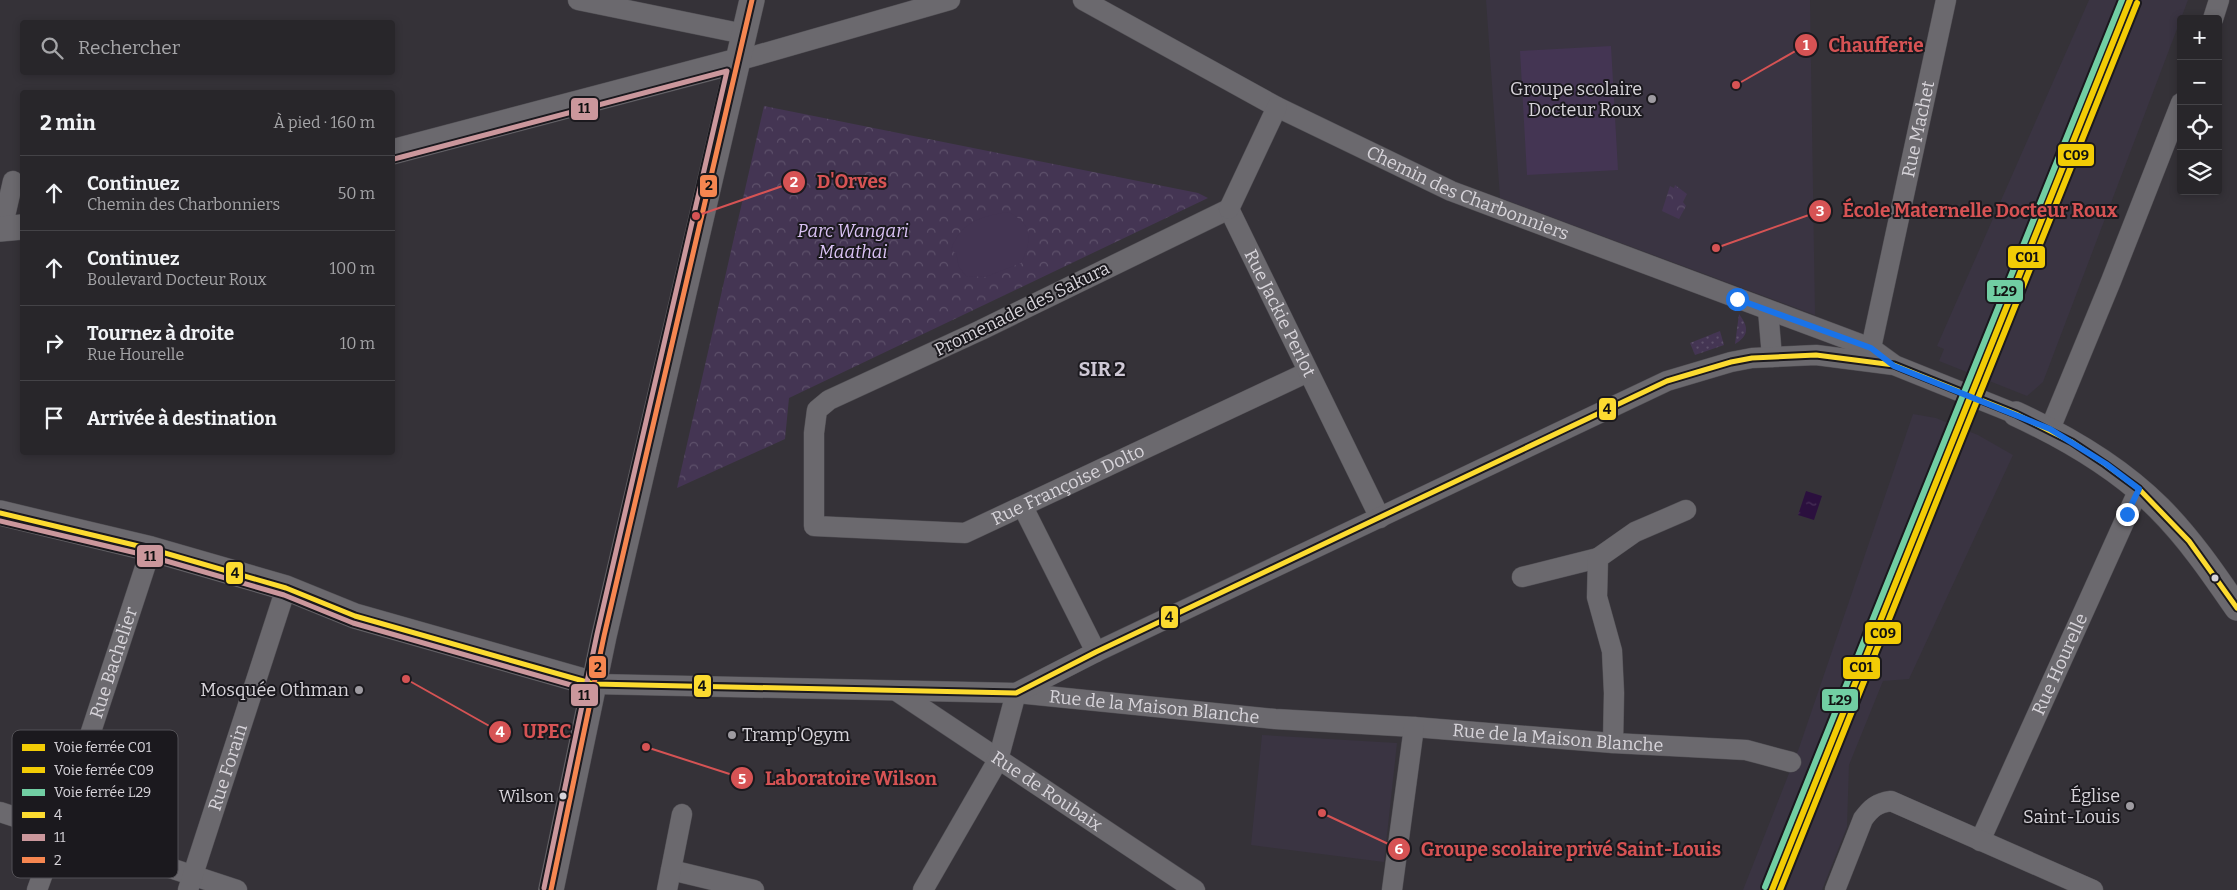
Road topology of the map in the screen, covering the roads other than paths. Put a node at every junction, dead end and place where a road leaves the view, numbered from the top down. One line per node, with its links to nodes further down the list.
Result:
1 (578, 0): 8 (street)
2 (752, 0): 8 (street)
3 (1083, 0): 11 (street, Chemin des Charbonniers)
4 (1946, 0): 17 (street, Rue Machet)
5 (2219, 0): 7 (street)
6 (939, 1): 9 (street)
7 (2214, 15)
8 (744, 34): 9 (street)
9 (737, 61): 12 (street); 35 (street)
10 (2180, 105): 22 (street)
11 (1277, 107): 14 (street); 16 (street, Chemin des Charbonniers)
12 (395, 151)
13 (12, 179): 15 (street)
14 (1229, 209): 20 (street, Rue Jackie Perlot); 28 (street, Promenade des Sakura)
15 (8, 228)
16 (1768, 310): 17 (street, Chemin des Charbonniers); 18 (street)
17 (1871, 348): 19 (street, Chemin des Charbonniers)
18 (1772, 357): 19 (street); 27 (street)
19 (1894, 366): 21 (street)
20 (1308, 372): 24 (street, Rue Françoise Dolto); 27 (street, Rue Jackie Perlot)
21 (2016, 414): 22 (street)
22 (2050, 429): 23 (street)
23 (2139, 489): 33 (street); 46 (street, Rue Hourelle)
24 (1023, 507): 28 (street, Rue Françoise Dolto); 34 (street)
25 (1686, 510): 30 (street)
26 (0, 513): 29 (street, Rue de la Maison Blanche)
27 (1380, 518): 34 (street)
28 (814, 526)
29 (151, 549): 32 (street, Rue de la Maison Blanche); 39 (street, Rue Bachelier)
30 (1598, 558): 31 (street); 40 (street)
31 (1522, 577)
32 (286, 588): 35 (street, Rue de la Maison Blanche); 50 (street, Rue Forain)
33 (2237, 608)
34 (1096, 652): 37 (street)
35 (594, 684): 36 (street, Rue de la Maison Blanche); 53 (street)
36 (898, 692): 37 (street, Rue de la Maison Blanche); 41 (street, Rue de Roubaix)
37 (1016, 693): 38 (street, Rue de la Maison Blanche); 41 (street)
38 (1414, 727): 40 (street, Rue de la Maison Blanche); 58 (street)
39 (92, 730)
40 (1613, 743): 42 (street, Rue de la Maison Blanche)
41 (998, 760): 56 (street); 57 (street, Rue de Roubaix)
42 (1791, 762)
43 (0, 812): 45 (street)
44 (682, 814): 47 (street)
45 (12, 816)
46 (1980, 841): 59 (street); 60 (street)
47 (671, 870): 54 (street); 55 (street)
48 (178, 877): 50 (street)
49 (41, 878): 51 (street, Rue Bachelier)
50 (190, 882): 52 (street)
51 (37, 890)
52 (237, 890)
53 (551, 890)
54 (667, 890)
55 (754, 890)
56 (923, 890)
57 (1195, 890)
58 (1392, 890)
59 (1835, 890)
60 (2093, 890)

